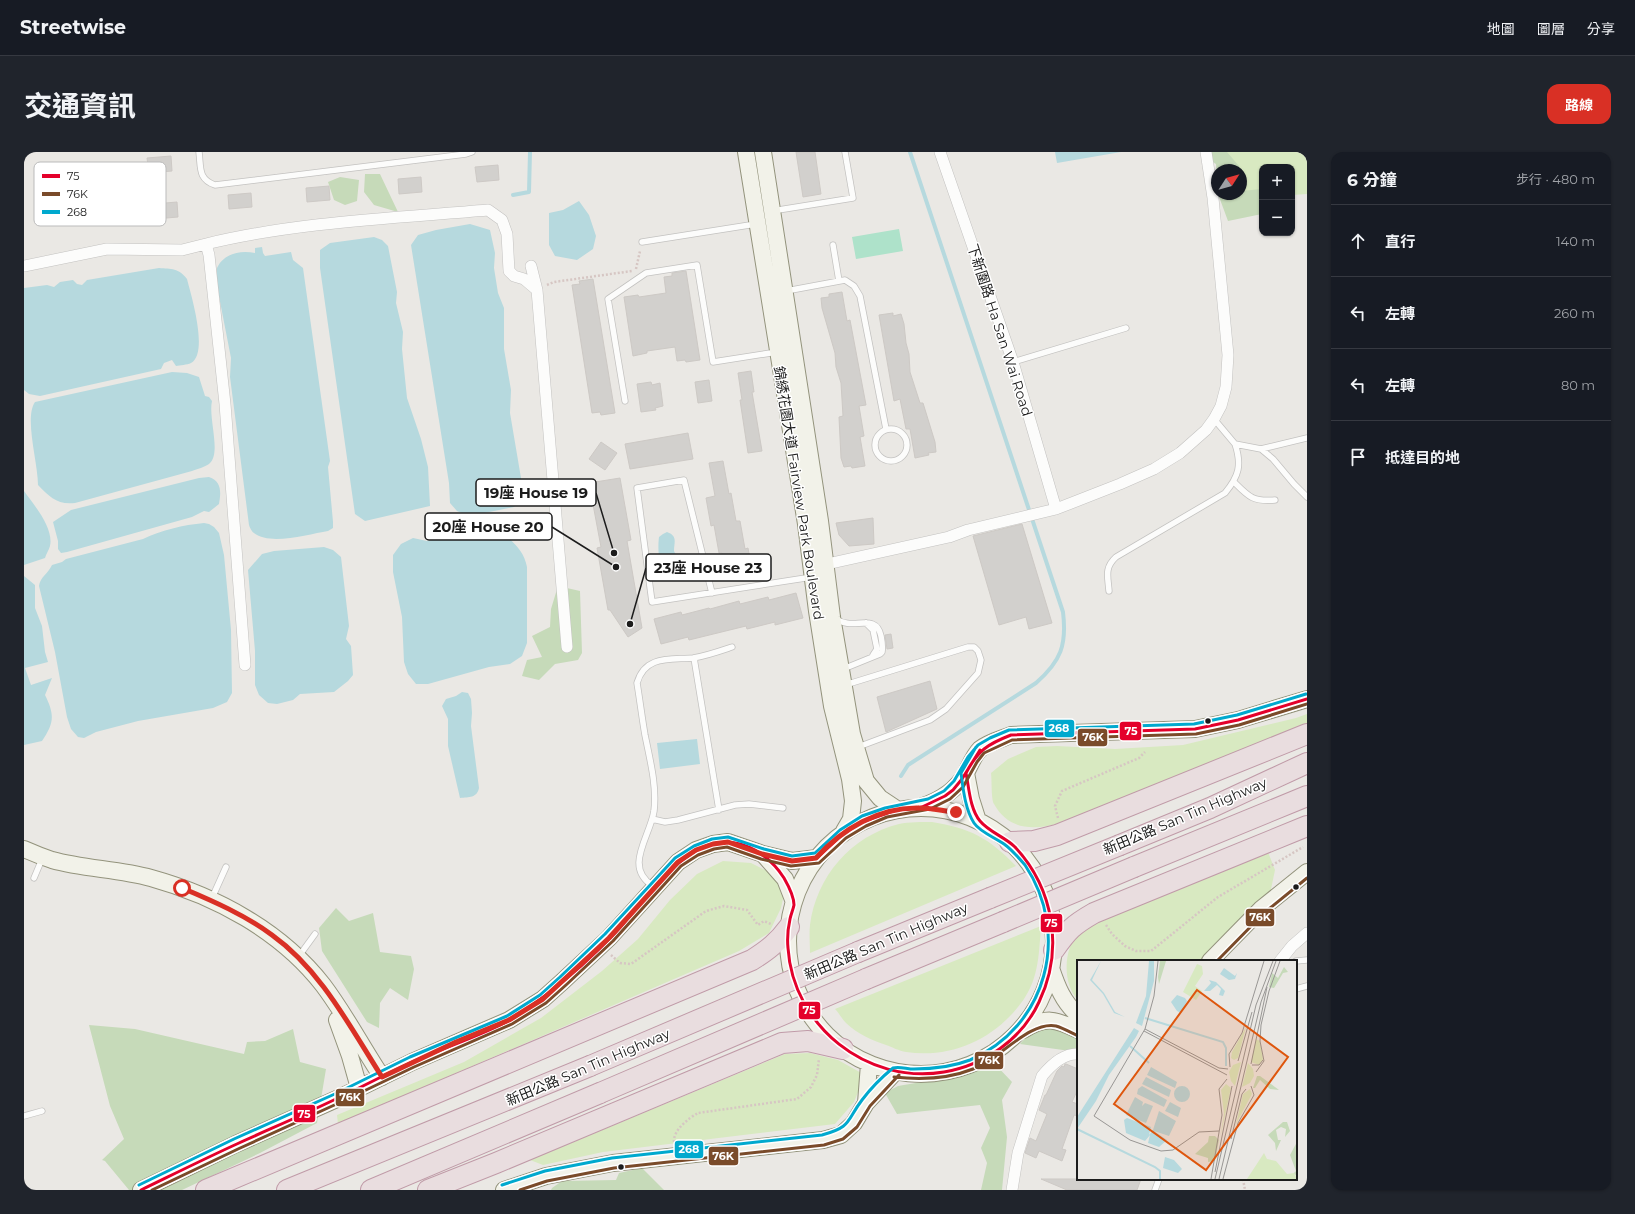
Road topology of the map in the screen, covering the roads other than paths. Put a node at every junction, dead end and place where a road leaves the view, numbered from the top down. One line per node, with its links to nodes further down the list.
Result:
1 (199, 152): 2 (lane)
2 (472, 152)
3 (746, 152): 9 (street, 錦綉花園大道 Fairview Park Boulevard)
4 (763, 152): 8 (street, 錦綉花園大道 Fairview Park Boulevard)
5 (845, 152): 8 (lane)
6 (940, 152): 20 (street, 下新圍路 Ha San Wai Road)
7 (1206, 152): 22 (street)
8 (772, 211): 17 (street, 錦綉花園大道 Fairview Park Boulevard)
9 (757, 224): 10 (lane); 19 (street, 錦綉花園大道 Fairview Park Boulevard)
10 (642, 242)
11 (206, 244): 13 (street); 16 (street); 38 (street)
12 (833, 245): 15 (lane)
13 (24, 266)
14 (531, 266): 16 (street)
15 (839, 281): 17 (lane); 23 (lane)
16 (537, 290): 35 (street)
17 (785, 291): 31 (street, 錦綉花園大道 Fairview Park Boulevard)
18 (1126, 328): 20 (lane)
19 (777, 352): 21 (lane); 31 (street, 錦綉花園大道 Fairview Park Boulevard)
20 (1013, 362): 30 (street, 下新圍路 Ha San Wai Road)
21 (625, 401)
22 (1214, 419): 25 (lane); 30 (street)
23 (886, 429): 23 (lane)
24 (1307, 438): 26 (lane)
25 (1235, 444): 26 (lane); 27 (lane)
26 (1261, 449): 28 (lane)
27 (1234, 482): 29 (lane); 32 (lane)
28 (1307, 497)
29 (1275, 500)
30 (1056, 509): 31 (street)
31 (819, 571): 33 (lane); 34 (street, 錦綉花園大道 Fairview Park Boulevard); 53 (street, 錦綉花園大道 Fairview Park Boulevard)
32 (1109, 591)
33 (712, 593): 33 (lane)
34 (832, 617): 39 (street, 錦綉花園大道 Fairview Park Boulevard); 39 (lane)
35 (568, 647)
36 (732, 647): 37 (lane)
37 (694, 658): 48 (lane); 50 (lane)
38 (245, 665)
39 (842, 680): 42 (street, 錦綉花園大道 Fairview Park Boulevard); 42 (lane)
40 (1307, 699): 44 (street)
41 (1307, 734): 54 (highway)
42 (856, 748): 49 (street, 錦綉花園大道 Fairview Park Boulevard)
43 (1307, 763): 91 (highway, 新田公路 San Tin Highway, bridge)
44 (966, 773): 47 (street); 51 (street)
45 (1307, 796): 92 (highway, 新田公路 San Tin Highway, bridge)
46 (783, 808): 48 (lane)
47 (919, 808): 49 (street); 51 (street)
48 (719, 810): 50 (lane)
49 (898, 810): 53 (street)
50 (652, 819): 62 (lane)
51 (978, 821): 54 (street)
52 (1307, 826): 68 (highway)
53 (844, 832): 58 (street)
54 (1010, 842): 68 (street)
55 (24, 849): 57 (street)
56 (762, 854): 58 (street); 62 (street); 64 (street)
57 (43, 856): 61 (lane); 63 (street)
58 (816, 858): 64 (street)
59 (226, 867): 63 (lane)
60 (1307, 872): 69 (street)
61 (34, 878)
62 (655, 888): 83 (street)
63 (211, 901): 73 (street)
64 (794, 902): 65 (street)
65 (789, 927): 79 (street); 90 (highway)
66 (315, 934): 73 (lane)
67 (1307, 934): 70 (street)
68 (1053, 959): 76 (street); 78 (street)
69 (1211, 960)
70 (1281, 960)
71 (1307, 960): 72 (lane)
72 (1297, 961)
73 (303, 963): 83 (street); 84 (street)
74 (1307, 986): 75 (lane)
75 (1297, 989)
76 (1077, 1014)
77 (1077, 1030): 78 (street)
78 (1020, 1032): 82 (street)
79 (843, 1049): 81 (street); 93 (highway)
80 (1077, 1054): 95 (street)
81 (870, 1064): 82 (street); 85 (street)
82 (895, 1072): 85 (street)
83 (382, 1077): 84 (street)
84 (359, 1088): 89 (street)
85 (866, 1103): 94 (street)
86 (42, 1112): 87 (lane)
87 (24, 1116)
88 (1159, 1180): 96 (lane)
89 (141, 1190)
90 (206, 1190)
91 (287, 1190)
92 (371, 1190)
93 (428, 1190)
94 (504, 1190)
95 (1012, 1190)
96 (1155, 1190)

